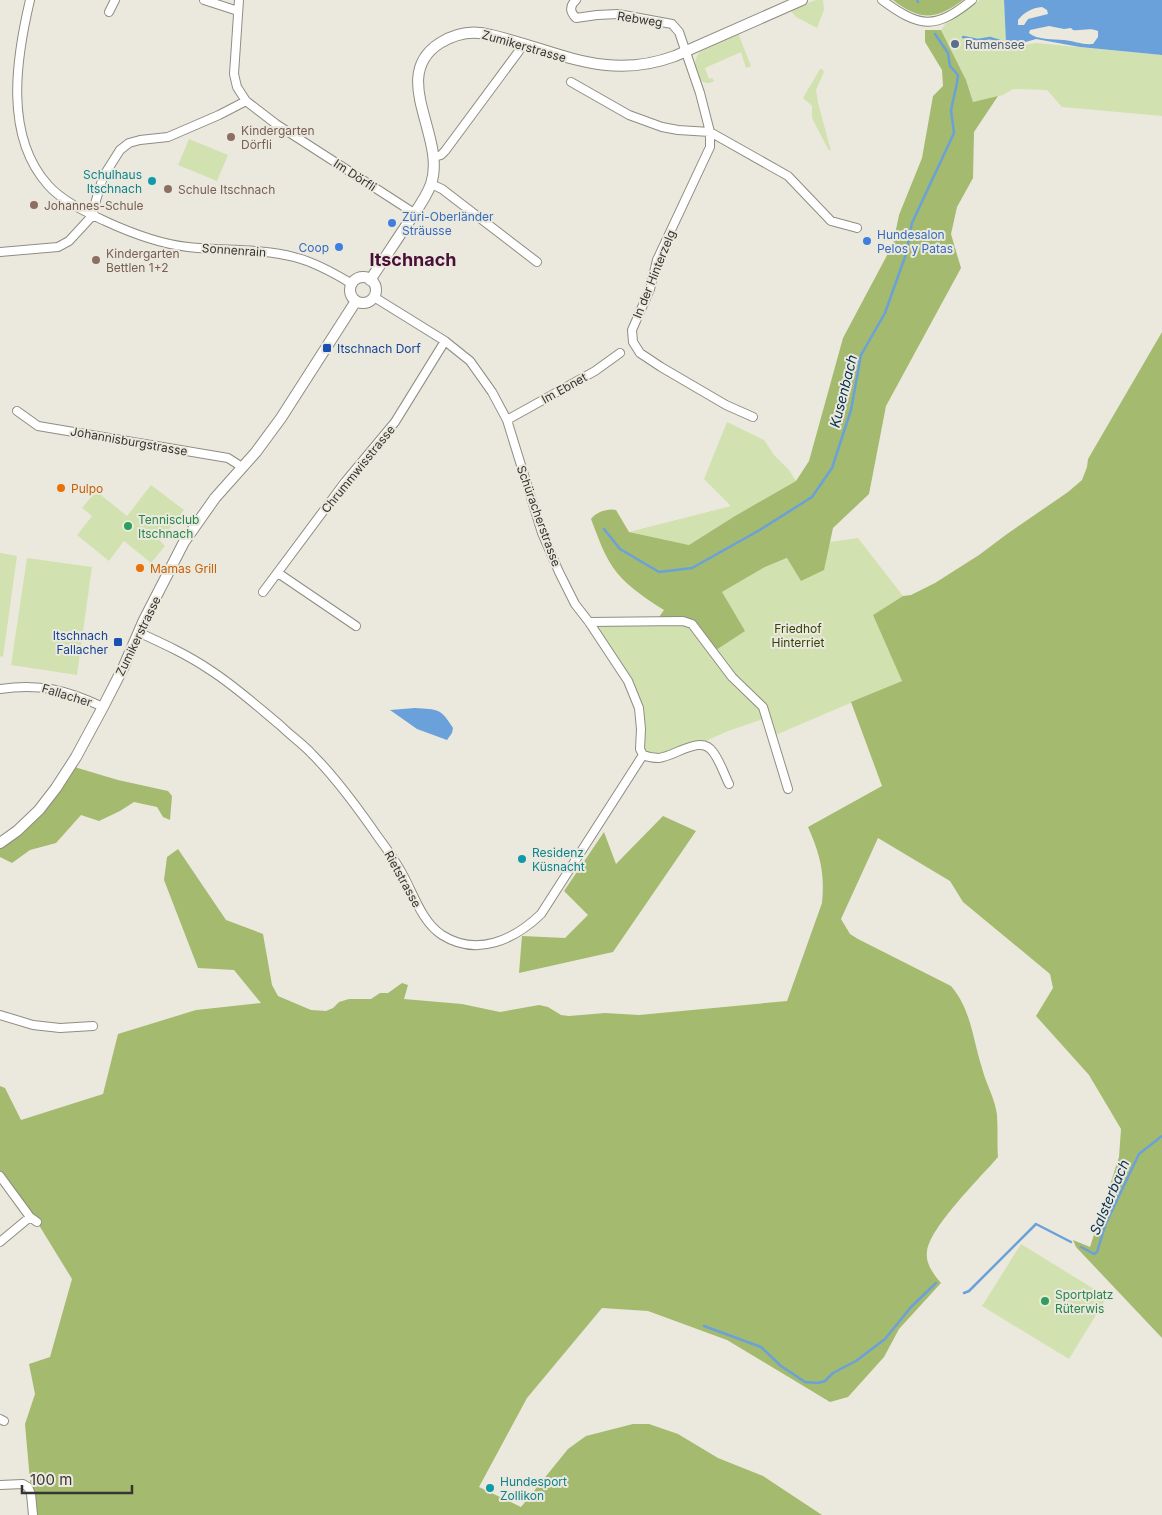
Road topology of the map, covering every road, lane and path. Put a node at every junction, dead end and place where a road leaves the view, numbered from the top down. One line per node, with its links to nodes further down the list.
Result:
1 (30, 0): 19 (street, Sonnenrain)
2 (115, 0): 10 (street)
3 (204, 0): 9 (street)
4 (239, 0): 9 (street)
5 (576, 0): 12 (street, Rebweg)
6 (802, 0): 12 (main road, Zumikerstrasse)
7 (882, 0): 8 (street)
8 (972, 0)
9 (238, 11): 14 (street)
10 (109, 12)
11 (522, 44): 12 (main road, Zumikerstrasse); 16 (street); 16 (main road, Zumikerstrasse)
12 (687, 51): 15 (street, Rebweg)
13 (571, 82): 15 (street)
14 (246, 101): 18 (street, Im Dörfli); 19 (street)
15 (710, 132): 20 (street); 30 (street, In der Hinterzelg)
16 (434, 157): 17 (main road, Zumikerstrasse)
17 (431, 184): 18 (main road, Zumikerstrasse); 22 (street)
18 (414, 214): 23 (main road, Zumikerstrasse)
19 (93, 216): 21 (street); 24 (street, Sonnenrain)
20 (857, 228)
21 (0, 252)
22 (537, 262)
23 (370, 280): 24 (main road); 25 (main road)
24 (352, 284): 26 (main road)
25 (374, 297): 26 (main road); 27 (street, Schüracherstrasse)
26 (356, 301): 32 (main road, Zumikerstrasse)
27 (445, 341): 31 (street, Schüracherstrasse); 33 (street, Chrummwisstrasse)
28 (620, 353): 31 (street, Im Ebnet)
29 (17, 411): 32 (street, Johannisburgstrasse)
30 (752, 417)
31 (507, 420): 35 (street, Schüracherstrasse)
32 (242, 467): 37 (main road, Zumikerstrasse)
33 (278, 573): 34 (street, Chrummwisstrasse); 36 (street)
34 (263, 592)
35 (589, 622): 40 (street, Schüracherstrasse); 42 (street)
36 (356, 626)
37 (140, 632): 39 (main road, Zumikerstrasse); 40 (street, Rietstrasse)
38 (0, 689): 39 (street, Fallacher)
39 (103, 707): 43 (main road, Zumikerstrasse)
40 (643, 755): 41 (street)
41 (729, 784)
42 (788, 789)
43 (0, 843)
44 (0, 1015): 45 (street)
45 (93, 1026)
46 (0, 1176): 47 (street)
47 (30, 1217): 48 (street); 49 (street)
48 (37, 1222)
49 (0, 1242)
50 (0, 1485): 51 (street)
51 (33, 1515)

